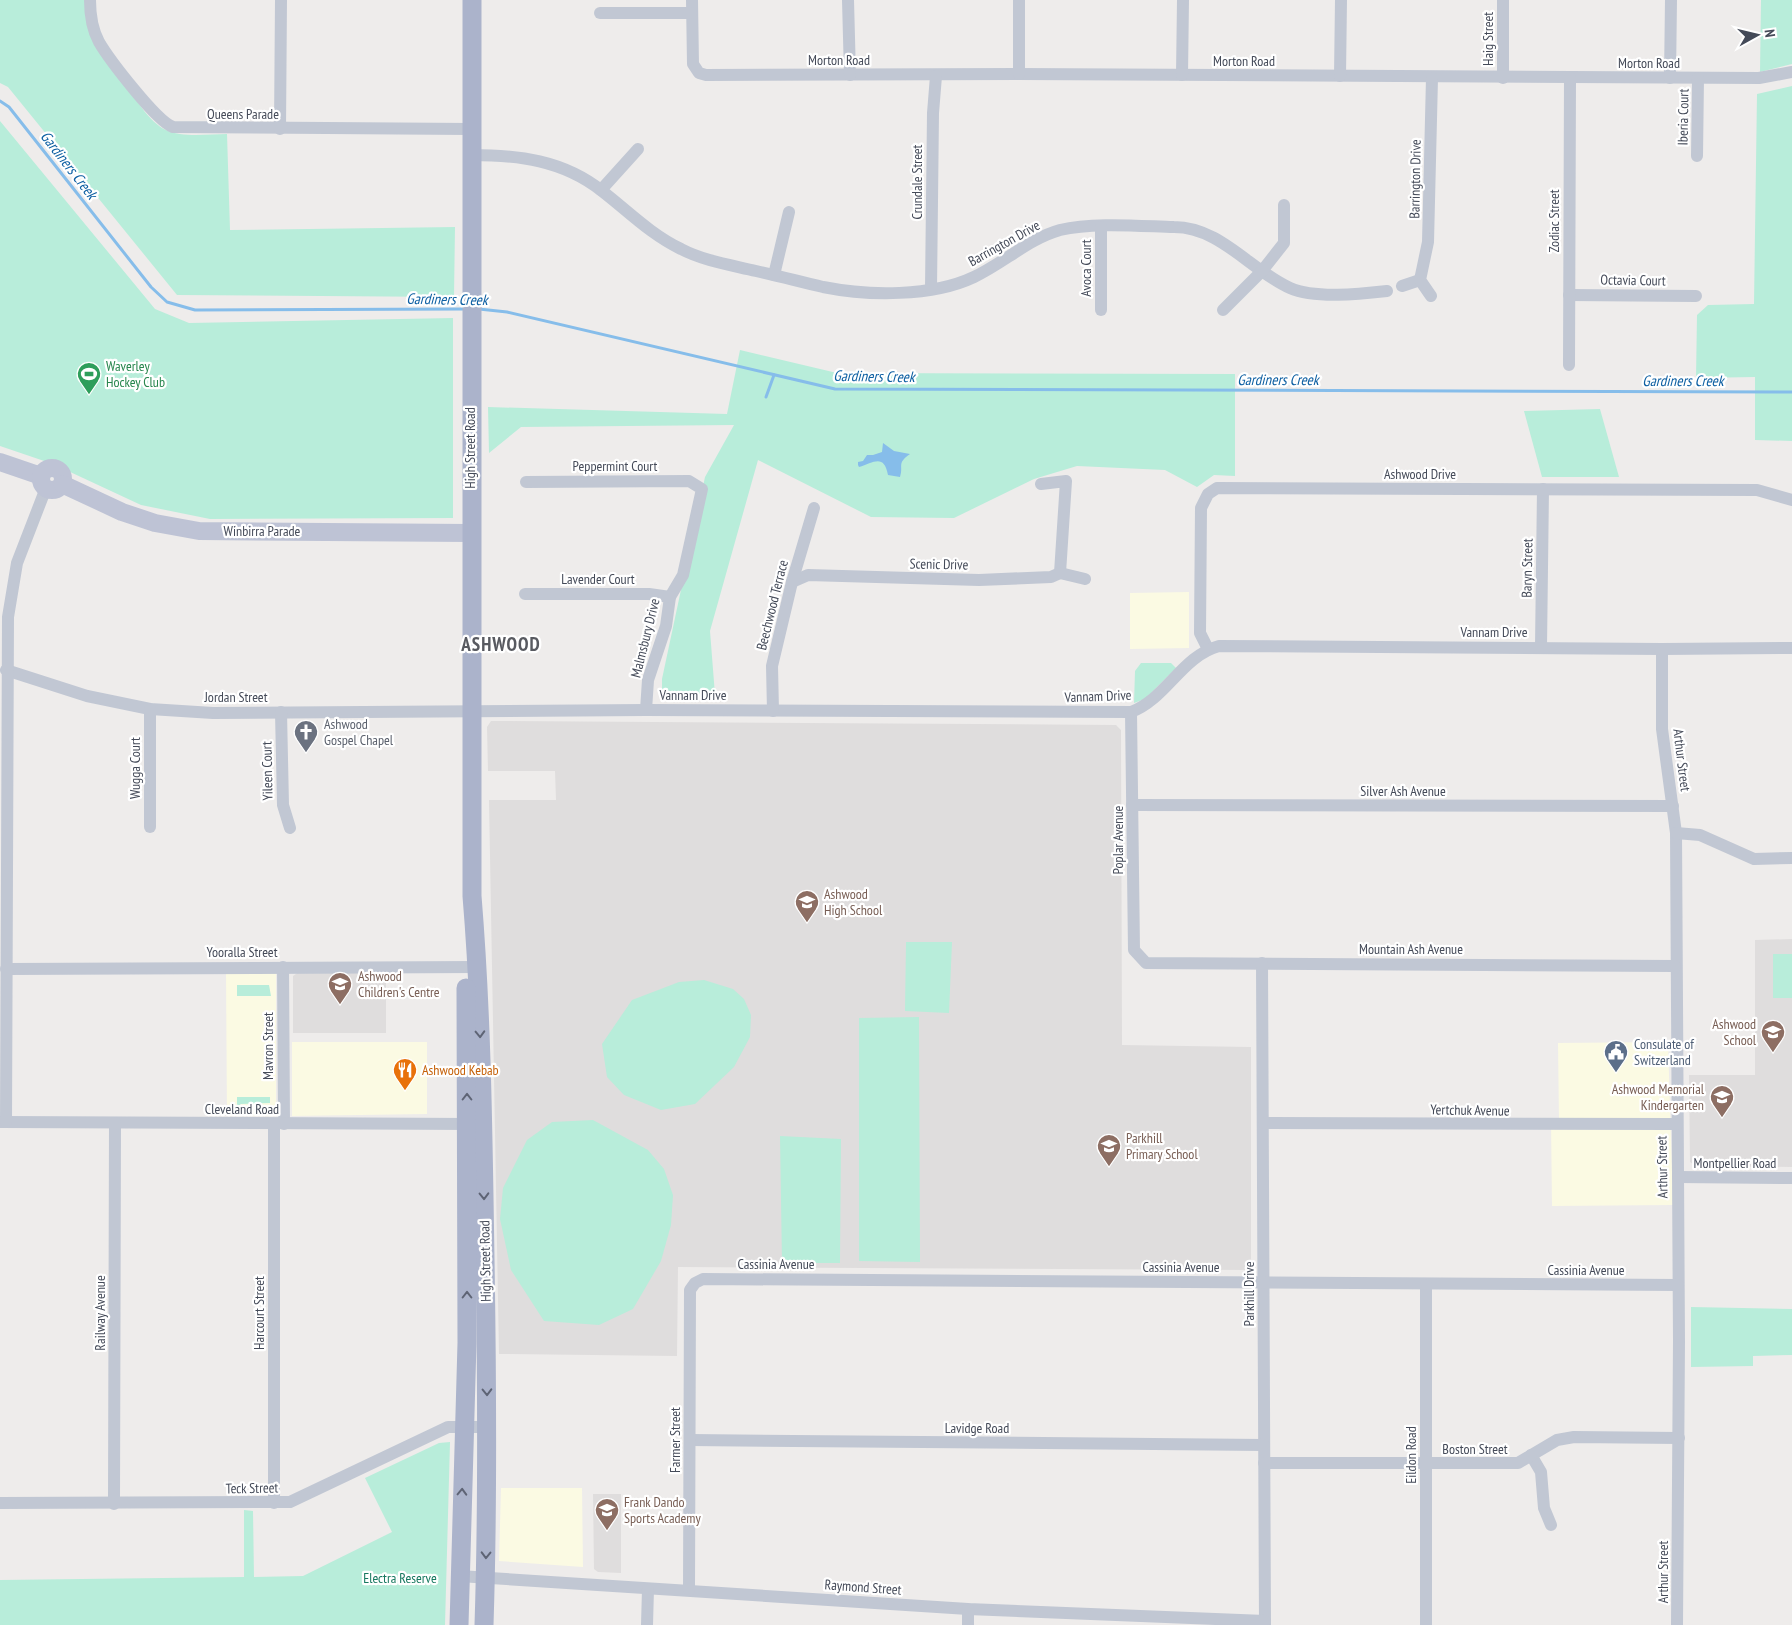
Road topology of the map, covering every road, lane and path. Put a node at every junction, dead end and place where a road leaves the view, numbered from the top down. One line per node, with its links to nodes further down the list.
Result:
1 (90, 0): 23 (street, Queens Parade)
2 (281, 0): 23 (street)
3 (472, 0): 24 (main road, High Street Road)
4 (848, 0): 14 (street)
5 (1019, 0): 13 (street)
6 (1182, 0): 15 (street)
7 (1341, 0): 17 (street)
8 (1504, 0): 19 (street, Haig Street)
9 (1671, 0): 21 (street)
10 (692, 7): 11 (street); 14 (street, Morton Road)
11 (600, 13)
12 (1792, 72): 22 (street, Morton Road)
13 (1019, 74): 15 (street, Morton Road); 16 (street, Morton Road)
14 (848, 75): 16 (street, Morton Road)
15 (1182, 75): 17 (street, Morton Road)
16 (933, 76): 36 (street, Crundale Street)
17 (1340, 76): 18 (street, Morton Road)
18 (1432, 78): 19 (street, Morton Road); 34 (street, Barrington Drive)
19 (1503, 78): 20 (street, Morton Road)
20 (1570, 78): 21 (street, Morton Road); 38 (street, Zodiac Street)
21 (1670, 78): 22 (street, Morton Road)
22 (1698, 78): 27 (street, Iberia Court)
23 (280, 128): 24 (street, Queens Parade)
24 (471, 129): 26 (main road, High Street Road)
25 (638, 149): 28 (street)
26 (471, 155): 28 (street, Barrington Drive); 52 (main road, High Street Road)
27 (1697, 156)
28 (601, 190): 33 (street, Barrington Drive)
29 (1284, 205): 32 (street)
30 (789, 212): 33 (street)
31 (1100, 227): 32 (street, Barrington Drive); 36 (street, Barrington Drive); 41 (street, Avoca Court)
32 (1262, 271): 37 (street, Barrington Drive); 42 (street)
33 (774, 275): 36 (street, Barrington Drive)
34 (1420, 280): 35 (street); 39 (street)
35 (1402, 286)
36 (935, 288)
37 (1387, 291)
38 (1569, 294): 40 (street, Octavia Court); 43 (street, Zodiac Street)
39 (1431, 296)
40 (1696, 296)
41 (1101, 310)
42 (1222, 310)
43 (1569, 365)
44 (0, 462): 46 (street, Winbirra Parade)
45 (526, 482): 48 (street, Peppermint Court)
46 (50, 483): 52 (street, Winbirra Parade); 62 (street)
47 (1042, 484): 53 (street)
48 (702, 489): 57 (street, Malmsbury Drive)
49 (1543, 489): 50 (street, Ashwood Drive); 58 (street, Baryn Street); 60 (street, Ashwood Drive)
50 (1792, 500)
51 (814, 508): 55 (street, Beechwood Terrace)
52 (470, 533): 65 (main road, High Street Road)
53 (1060, 573): 54 (street, Scenic Drive); 55 (street, Scenic Drive)
54 (1085, 579)
55 (792, 582): 66 (street, Beechwood Terrace)
56 (525, 594): 57 (street, Lavender Court)
57 (670, 597): 64 (street, Malmsbury Drive)
58 (1541, 647): 60 (street, Vannam Drive); 61 (street, Vannam Drive)
59 (1792, 648): 61 (street, Vannam Drive)
60 (1208, 649): 68 (street, Vannam Drive)
61 (1662, 649): 71 (street, Arthur Street)
62 (6, 670): 63 (street, Jordan Street); 69 (street)
63 (150, 709): 67 (street, Jordan Street); 72 (street, Wugga Court)
64 (646, 710): 65 (street, Vannam Drive); 66 (street, Vannam Drive)
65 (471, 711): 67 (street, Jordan Street); 80 (main road, High Street Road)
66 (774, 711): 68 (street, Vannam Drive)
67 (281, 712): 73 (street, Yileen Court)
68 (1131, 712): 70 (street, Poplar Avenue)
69 (3, 801): 81 (street)
70 (1132, 806): 71 (street, Silver Ash Avenue); 76 (street, Poplar Avenue)
71 (1673, 806): 74 (street, Arthur Street)
72 (150, 828)
73 (290, 828)
74 (1676, 833): 75 (street); 78 (street, Arthur Street)
75 (1792, 858)
76 (1146, 962): 77 (street, Mountain Ash Avenue)
77 (1262, 963): 78 (street, Mountain Ash Avenue); 84 (street, Parkhill Drive)
78 (1675, 966): 87 (street, Arthur Street)
79 (283, 967): 80 (street, Yooralla Street); 81 (street, Yooralla Street); 85 (street, Mavron Street)
80 (472, 967): 86 (main road, High Street Road)
81 (6, 969): 82 (street)
82 (3, 1122): 83 (street, Cleveland Road)
83 (115, 1123): 85 (street, Cleveland Road); 104 (street, Railway Avenue)
84 (1264, 1123): 87 (street, Yertchuk Avenue); 90 (street, Parkhill Drive)
85 (279, 1124): 86 (street, Cleveland Road); 103 (street, Harcourt Street)
86 (475, 1124): 94 (main road, High Street Road, one-way to 86); 95 (main road, High Street Road, one-way to 95)
87 (1676, 1124): 88 (street, Arthur Street)
88 (1678, 1177): 89 (street, Montpellier Road); 92 (street, Arthur Street)
89 (1792, 1178)
90 (1264, 1282): 91 (street, Cassinia Avenue); 93 (street, Cassinia Avenue); 98 (street, Parkhill Drive)
91 (1426, 1284): 92 (street, Cassinia Avenue); 101 (street, Eildon Road)
92 (1678, 1285): 96 (street, Arthur Street)
93 (690, 1290): 97 (street, Farmer Street)
94 (464, 1426): 95 (street, Teck Street); 103 (street, Teck Street); 106 (main road, High Street Road, one-way to 94)
95 (488, 1427): 107 (main road, High Street Road, one-way to 107)
96 (1679, 1438): 99 (street, Boston Street); 118 (street, Arthur Street)
97 (690, 1440): 98 (street, Lavidge Road); 109 (street, Farmer Street)
98 (1264, 1445): 100 (street, Parkhill Drive)
99 (1531, 1456): 101 (street, Boston Street); 105 (street)
100 (1264, 1464): 101 (street, Boston Street); 112 (street, Parkhill Drive)
101 (1426, 1464): 117 (street, Eildon Road)
102 (0, 1503): 104 (street, Teck Street)
103 (274, 1503): 104 (street, Teck Street)
104 (114, 1504)
105 (1551, 1525)
106 (459, 1576): 107 (street, Raymond Street); 113 (main road, High Street Road)
107 (486, 1578): 108 (street, Raymond Street); 114 (main road, High Street Road)
108 (648, 1589): 109 (street, Raymond Street); 115 (street)
109 (689, 1590): 110 (street, Raymond Street)
110 (968, 1609): 111 (street, Raymond Street); 116 (street)
111 (1127, 1620): 112 (street, Raymond Street)
112 (1264, 1623)
113 (459, 1625)
114 (484, 1625)
115 (647, 1625)
116 (968, 1625)
117 (1426, 1625)
118 (1677, 1625)

